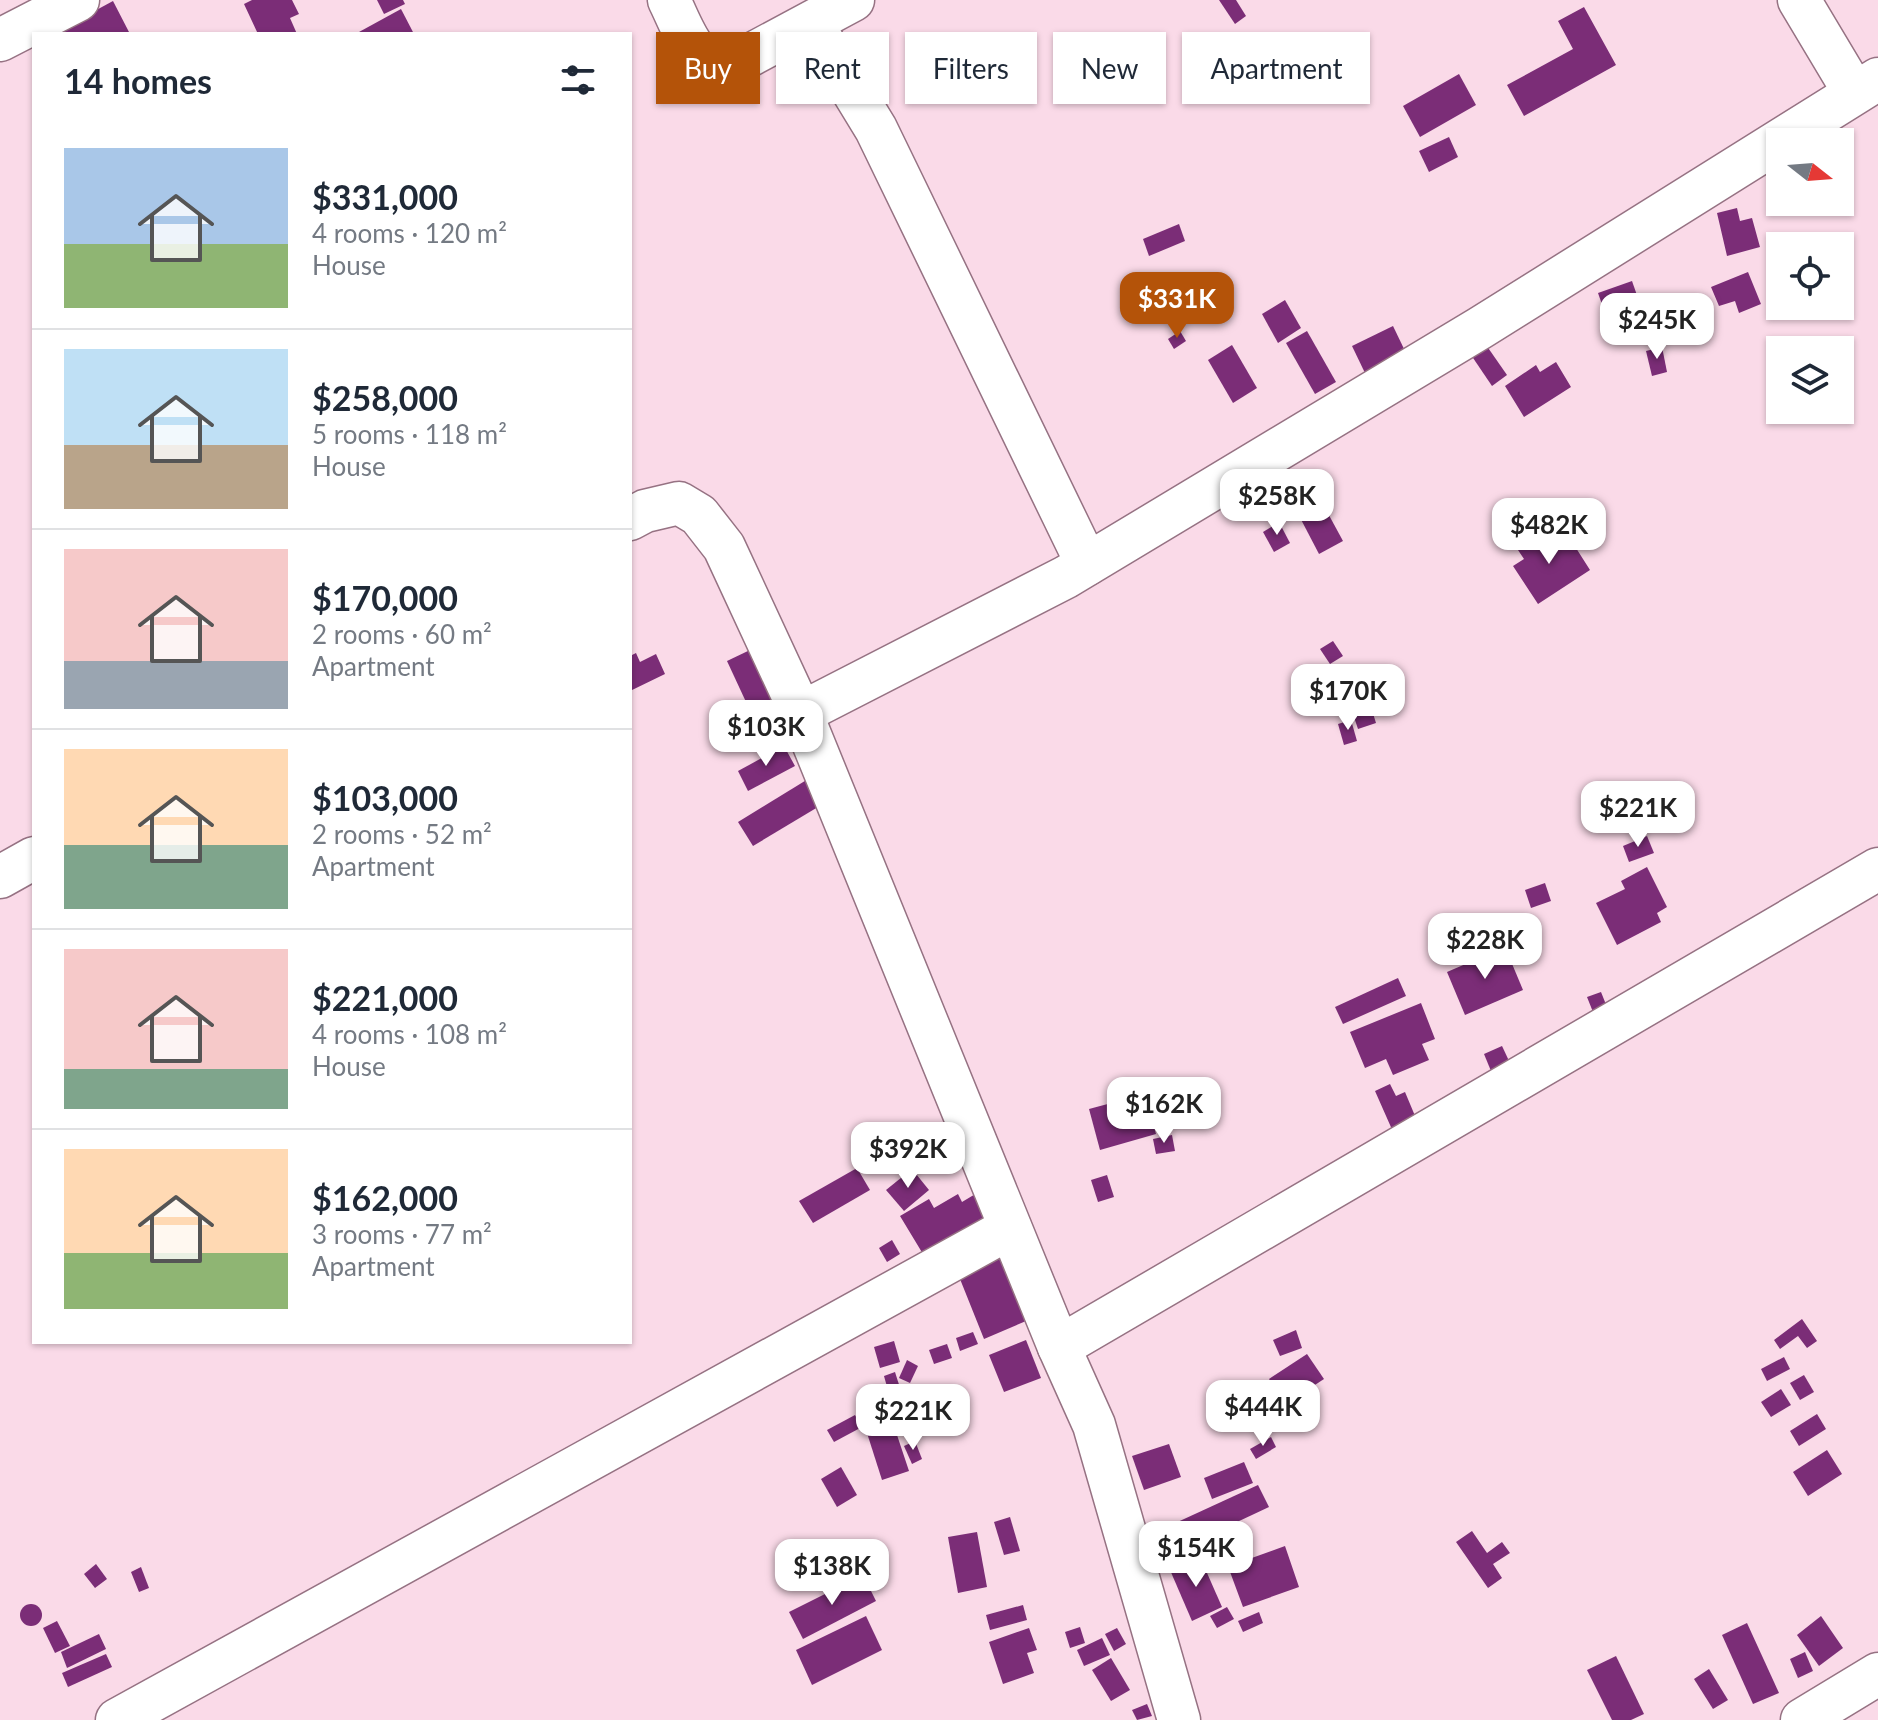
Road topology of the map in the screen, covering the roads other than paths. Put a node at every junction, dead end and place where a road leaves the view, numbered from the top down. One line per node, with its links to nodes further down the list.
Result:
1 (78, 0): 6 (street)
2 (669, 0): 5 (street)
3 (853, 0): 5 (street)
4 (1799, 0): 7 (street)
5 (812, 24): 9 (street)
6 (0, 40)
7 (1866, 86): 9 (street)
8 (632, 518): 10 (street)
9 (1087, 564): 10 (street)
10 (801, 713): 14 (street)
11 (32, 859): 13 (street)
12 (1878, 869): 15 (street)
13 (0, 877)
14 (1010, 1228): 15 (street); 17 (street)
15 (1059, 1347): 18 (street)
16 (1878, 1674): 19 (street)
17 (117, 1720)
18 (1179, 1720)
19 (1802, 1720)

